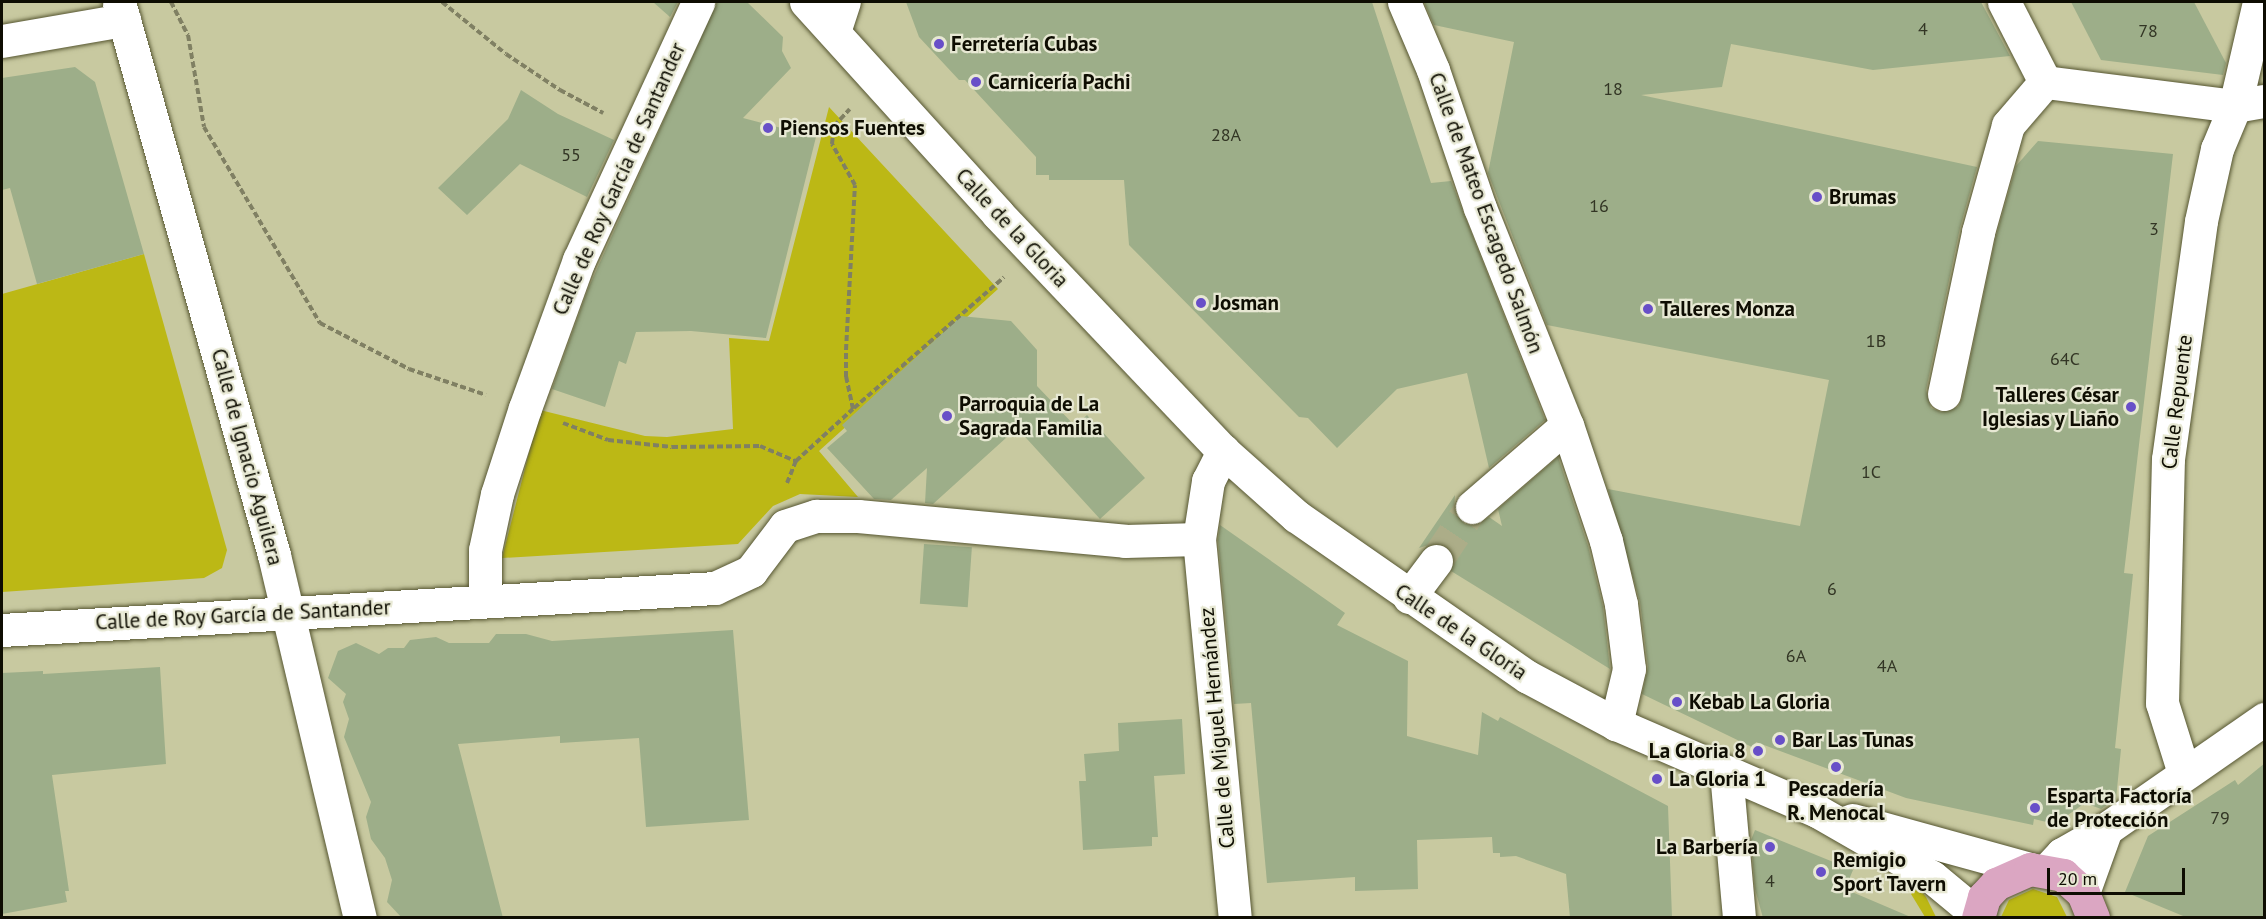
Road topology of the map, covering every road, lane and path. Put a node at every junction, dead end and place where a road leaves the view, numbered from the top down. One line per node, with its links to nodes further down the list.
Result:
1 (171, 2): 20 (path)
2 (442, 2): 17 (path)
3 (698, 2): 17 (street, Calle de Roy García de Santander)
4 (806, 2): 11 (street, Calle de la Gloria)
5 (844, 2): 11 (street)
6 (1404, 2): 13 (street, Calle de Mateo Escagedo Salmón)
7 (1430, 2): 13 (street)
8 (2004, 2): 15 (street)
9 (2259, 2): 16 (street, Calle Repuente)
10 (122, 11): 12 (street); 31 (street, Calle de Ignacio Aguilera)
11 (834, 32): 14 (street, Calle de la Gloria)
12 (2, 41)
13 (1432, 70): 22 (street, Calle de Mateo Escagedo Salmón)
14 (877, 80): 18 (street, Calle de la Gloria); 21 (path)
15 (2045, 82): 16 (street); 19 (street)
16 (2250, 103): 36 (street, Calle Repuente)
17 (639, 128): 20 (street, Calle de Roy García de Santander)
18 (1034, 251): 21 (path); 23 (street, Calle de la Gloria)
19 (1944, 394)
20 (525, 408): 24 (path); 30 (street, Calle de Roy García de Santander)
21 (853, 409): 24 (path)
22 (1567, 425): 25 (street); 34 (street, Calle de Mateo Escagedo Salmón)
23 (1223, 450): 27 (street); 29 (street, Calle de la Gloria)
24 (796, 461): 26 (path)
25 (1472, 507)
26 (785, 526): 27 (street); 30 (street, Calle de Roy García de Santander)
27 (1199, 539): 43 (street, Calle de Miguel Hernández)
28 (1436, 561): 29 (street)
29 (1409, 597): 34 (street, Calle de la Gloria)
30 (485, 601): 31 (street, Calle de Roy García de Santander)
31 (288, 613): 32 (street, Calle de Roy García de Santander); 42 (street, Calle de Ignacio Aguilera)
32 (2, 630)
33 (2265, 719): 36 (street)
34 (1616, 724): 35 (street, Calle de la Gloria)
35 (1726, 772): 37 (street, Calle de la Gloria); 44 (street)
36 (2184, 773): 38 (street)
37 (1818, 811): 39 (street, Calle de la Gloria); 41 (street, Calle de la Gloria)
38 (2106, 829): 39 (street); 40 (street)
39 (2038, 869): 40 (main road); 41 (main road)
40 (2087, 903): 45 (main road)
41 (1978, 916)
42 (360, 918)
43 (1235, 918)
44 (1739, 918)
45 (2119, 918)

